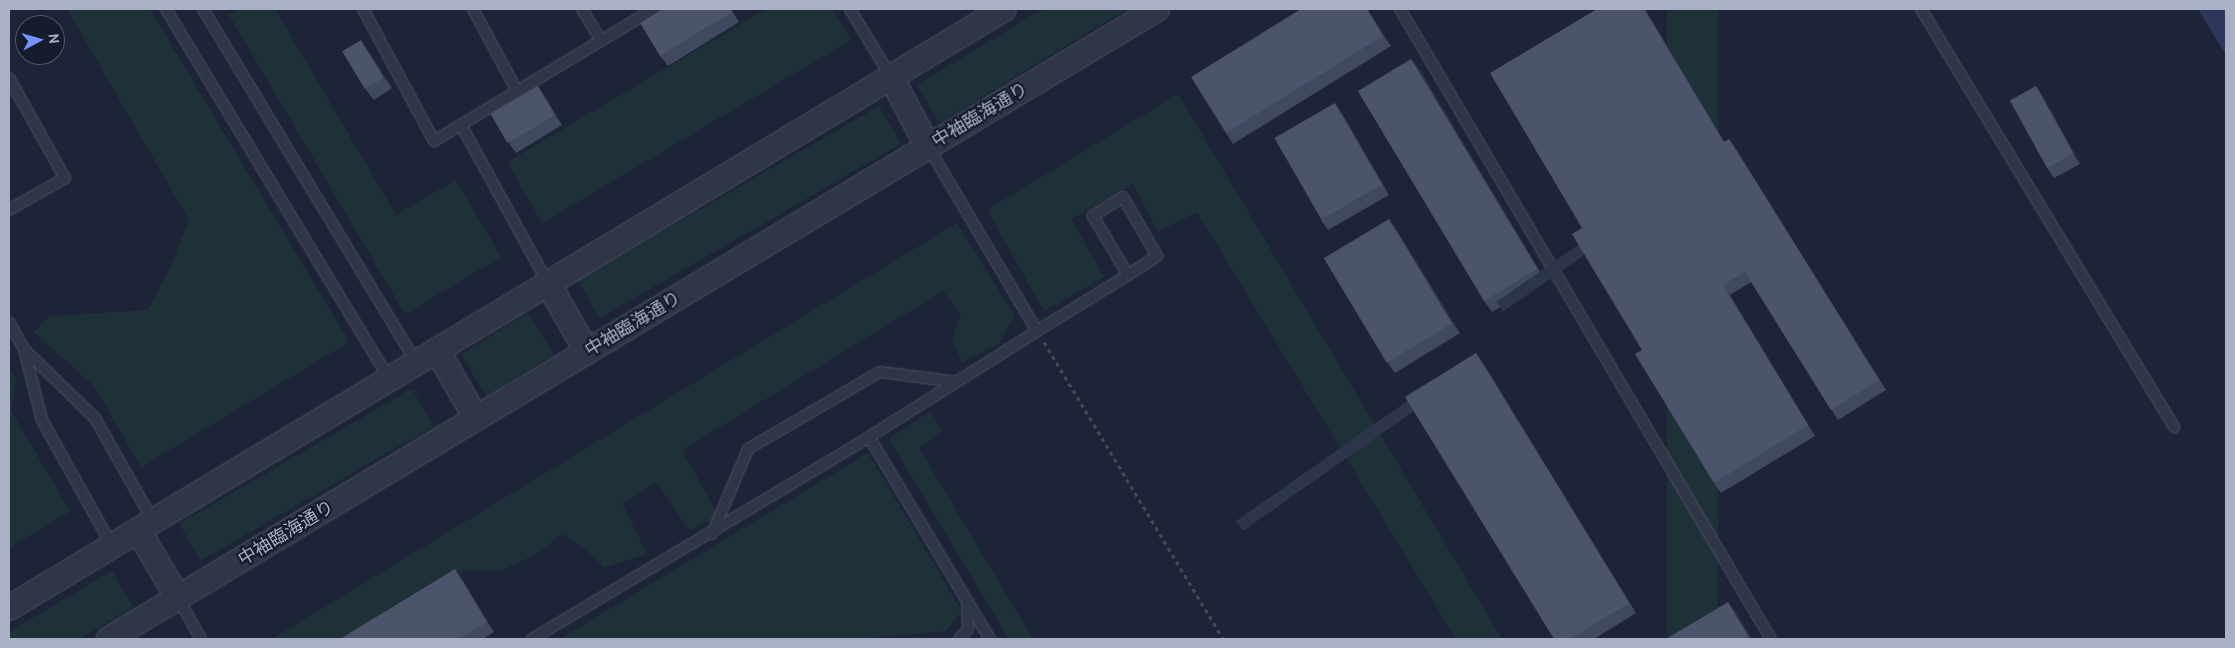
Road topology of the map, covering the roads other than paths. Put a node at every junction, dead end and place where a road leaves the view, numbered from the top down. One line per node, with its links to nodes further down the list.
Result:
1 (166, 9): 27 (lane)
2 (203, 9): 26 (lane)
3 (363, 9): 16 (lane)
4 (473, 9): 15 (lane)
5 (582, 9): 12 (lane)
6 (654, 9): 12 (lane)
7 (850, 9): 13 (lane)
8 (1004, 9): 13 (street)
9 (1156, 9): 17 (street, 中袖臨海通り)
10 (1400, 9): 43 (lane)
11 (1921, 9): 30 (lane)
12 (600, 41): 15 (lane)
13 (890, 77): 17 (street); 20 (street)
14 (9, 78): 18 (lane)
15 (517, 91): 16 (lane)
16 (461, 125): 20 (lane)
17 (928, 147): 22 (lane); 25 (street, 中袖臨海通り)
18 (9, 210)
19 (1128, 275): 19 (lane); 22 (lane)
20 (548, 283): 24 (street); 25 (street)
21 (9, 322): 23 (lane)
22 (1037, 331): 28 (lane)
23 (24, 349): 32 (lane); 34 (lane)
24 (437, 350): 26 (street); 29 (street)
25 (587, 352): 29 (street, 中袖臨海通り)
26 (416, 362): 27 (street)
27 (389, 379): 32 (street)
28 (956, 382): 31 (lane); 33 (lane)
29 (476, 418): 35 (street, 中袖臨海通り)
30 (2174, 427)
31 (869, 437): 33 (lane); 36 (lane)
32 (146, 525): 34 (street); 35 (street)
33 (712, 534): 40 (lane)
34 (112, 546): 37 (street)
35 (178, 598): 38 (street, 中袖臨海通り); 39 (lane)
36 (965, 598): 41 (lane); 42 (lane)
37 (9, 608)
38 (109, 639)
39 (201, 639)
40 (532, 639)
41 (958, 639)
42 (990, 639)
43 (1771, 639)

